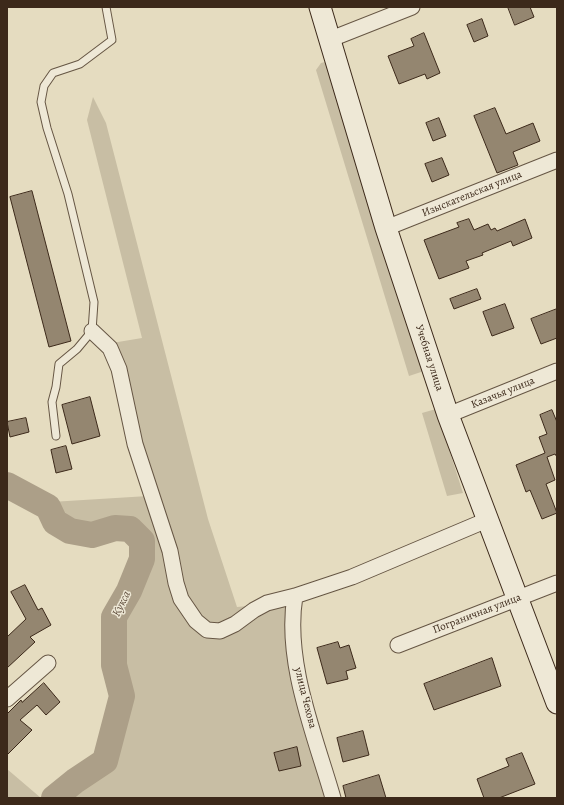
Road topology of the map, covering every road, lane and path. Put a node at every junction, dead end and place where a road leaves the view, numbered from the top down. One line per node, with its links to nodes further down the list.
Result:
1 (106, 7): 7 (lane)
2 (320, 7): 4 (street, Учебная улица)
3 (412, 7): 4 (street)
4 (331, 39): 6 (street, Учебная улица)
5 (557, 160): 6 (street, Изыскательская улица)
6 (386, 228): 9 (street, Учебная улица)
7 (92, 331): 10 (lane); 13 (street)
8 (557, 371): 9 (street, Казачья улица)
9 (448, 415): 11 (street, Учебная улица)
10 (56, 436)
11 (488, 520): 13 (street); 14 (street, Учебная улица)
12 (557, 583): 14 (street, Пограничная улица)
13 (294, 596): 19 (street, улица Чехова)
14 (518, 598): 15 (street, Пограничная улица); 18 (street, Учебная улица)
15 (398, 645)
16 (48, 663): 17 (street)
17 (7, 699)
18 (557, 703)
19 (333, 798)

